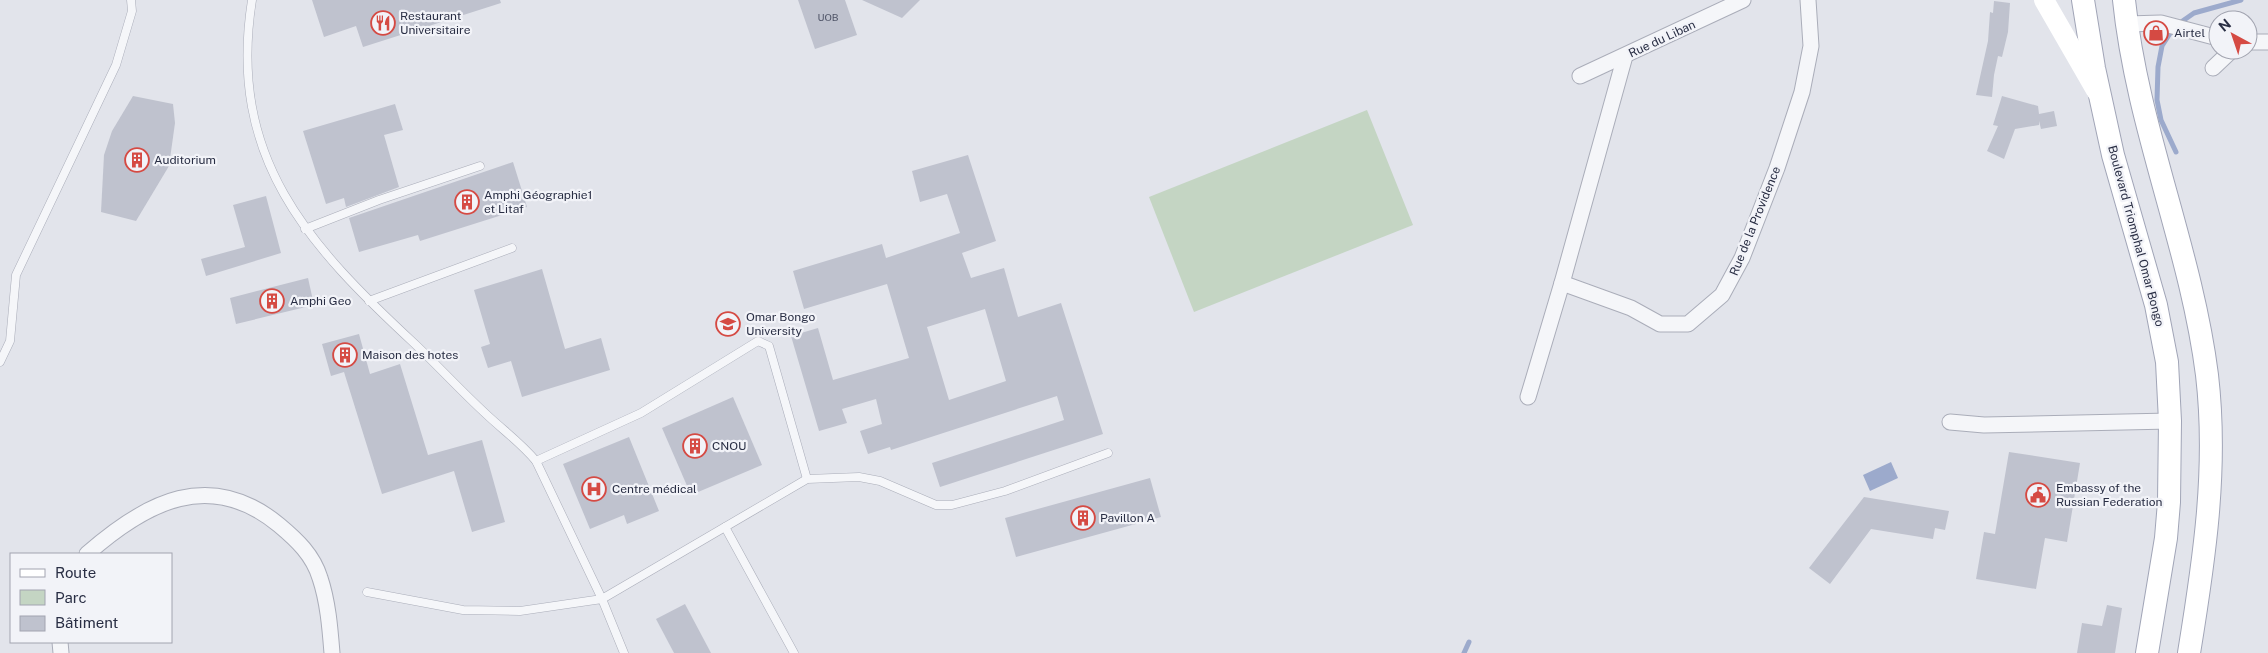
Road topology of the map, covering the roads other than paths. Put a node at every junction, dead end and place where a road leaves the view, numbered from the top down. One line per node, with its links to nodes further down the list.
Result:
1 (131, 0): 20 (lane)
2 (252, 0): 16 (lane)
3 (1743, 0): 10 (street, Rue du Liban)
4 (1808, 0): 18 (street, Rue de la Providence)
5 (2044, 0): 14 (street)
6 (2083, 0): 14 (main road, Boulevard Triomphal Omar Bongo)
7 (2124, 0): 8 (main road)
8 (2126, 24): 9 (street); 35 (main road)
9 (2208, 35)
10 (1625, 56): 13 (street, Rue du Liban); 18 (street)
11 (2221, 60): 12 (street)
12 (2213, 68)
13 (1580, 76)
14 (2100, 97): 22 (main road, Boulevard Triomphal Omar Bongo)
15 (480, 166): 16 (lane)
16 (306, 229): 19 (lane)
17 (512, 248): 19 (lane)
18 (1562, 283): 21 (street)
19 (369, 301): 25 (lane)
20 (0, 362)
21 (1528, 397)
22 (2170, 421): 23 (street); 34 (main road, Boulevard Triomphal Omar Bongo)
23 (1950, 422)
24 (1108, 453): 26 (lane)
25 (536, 461): 26 (lane); 30 (lane)
26 (807, 479): 27 (lane)
27 (725, 527): 30 (lane); 33 (lane)
28 (88, 553): 31 (street)
29 (367, 592): 30 (lane)
30 (602, 600): 32 (lane)
31 (332, 653)
32 (624, 653)
33 (794, 653)
34 (2147, 653)
35 (2189, 653)

